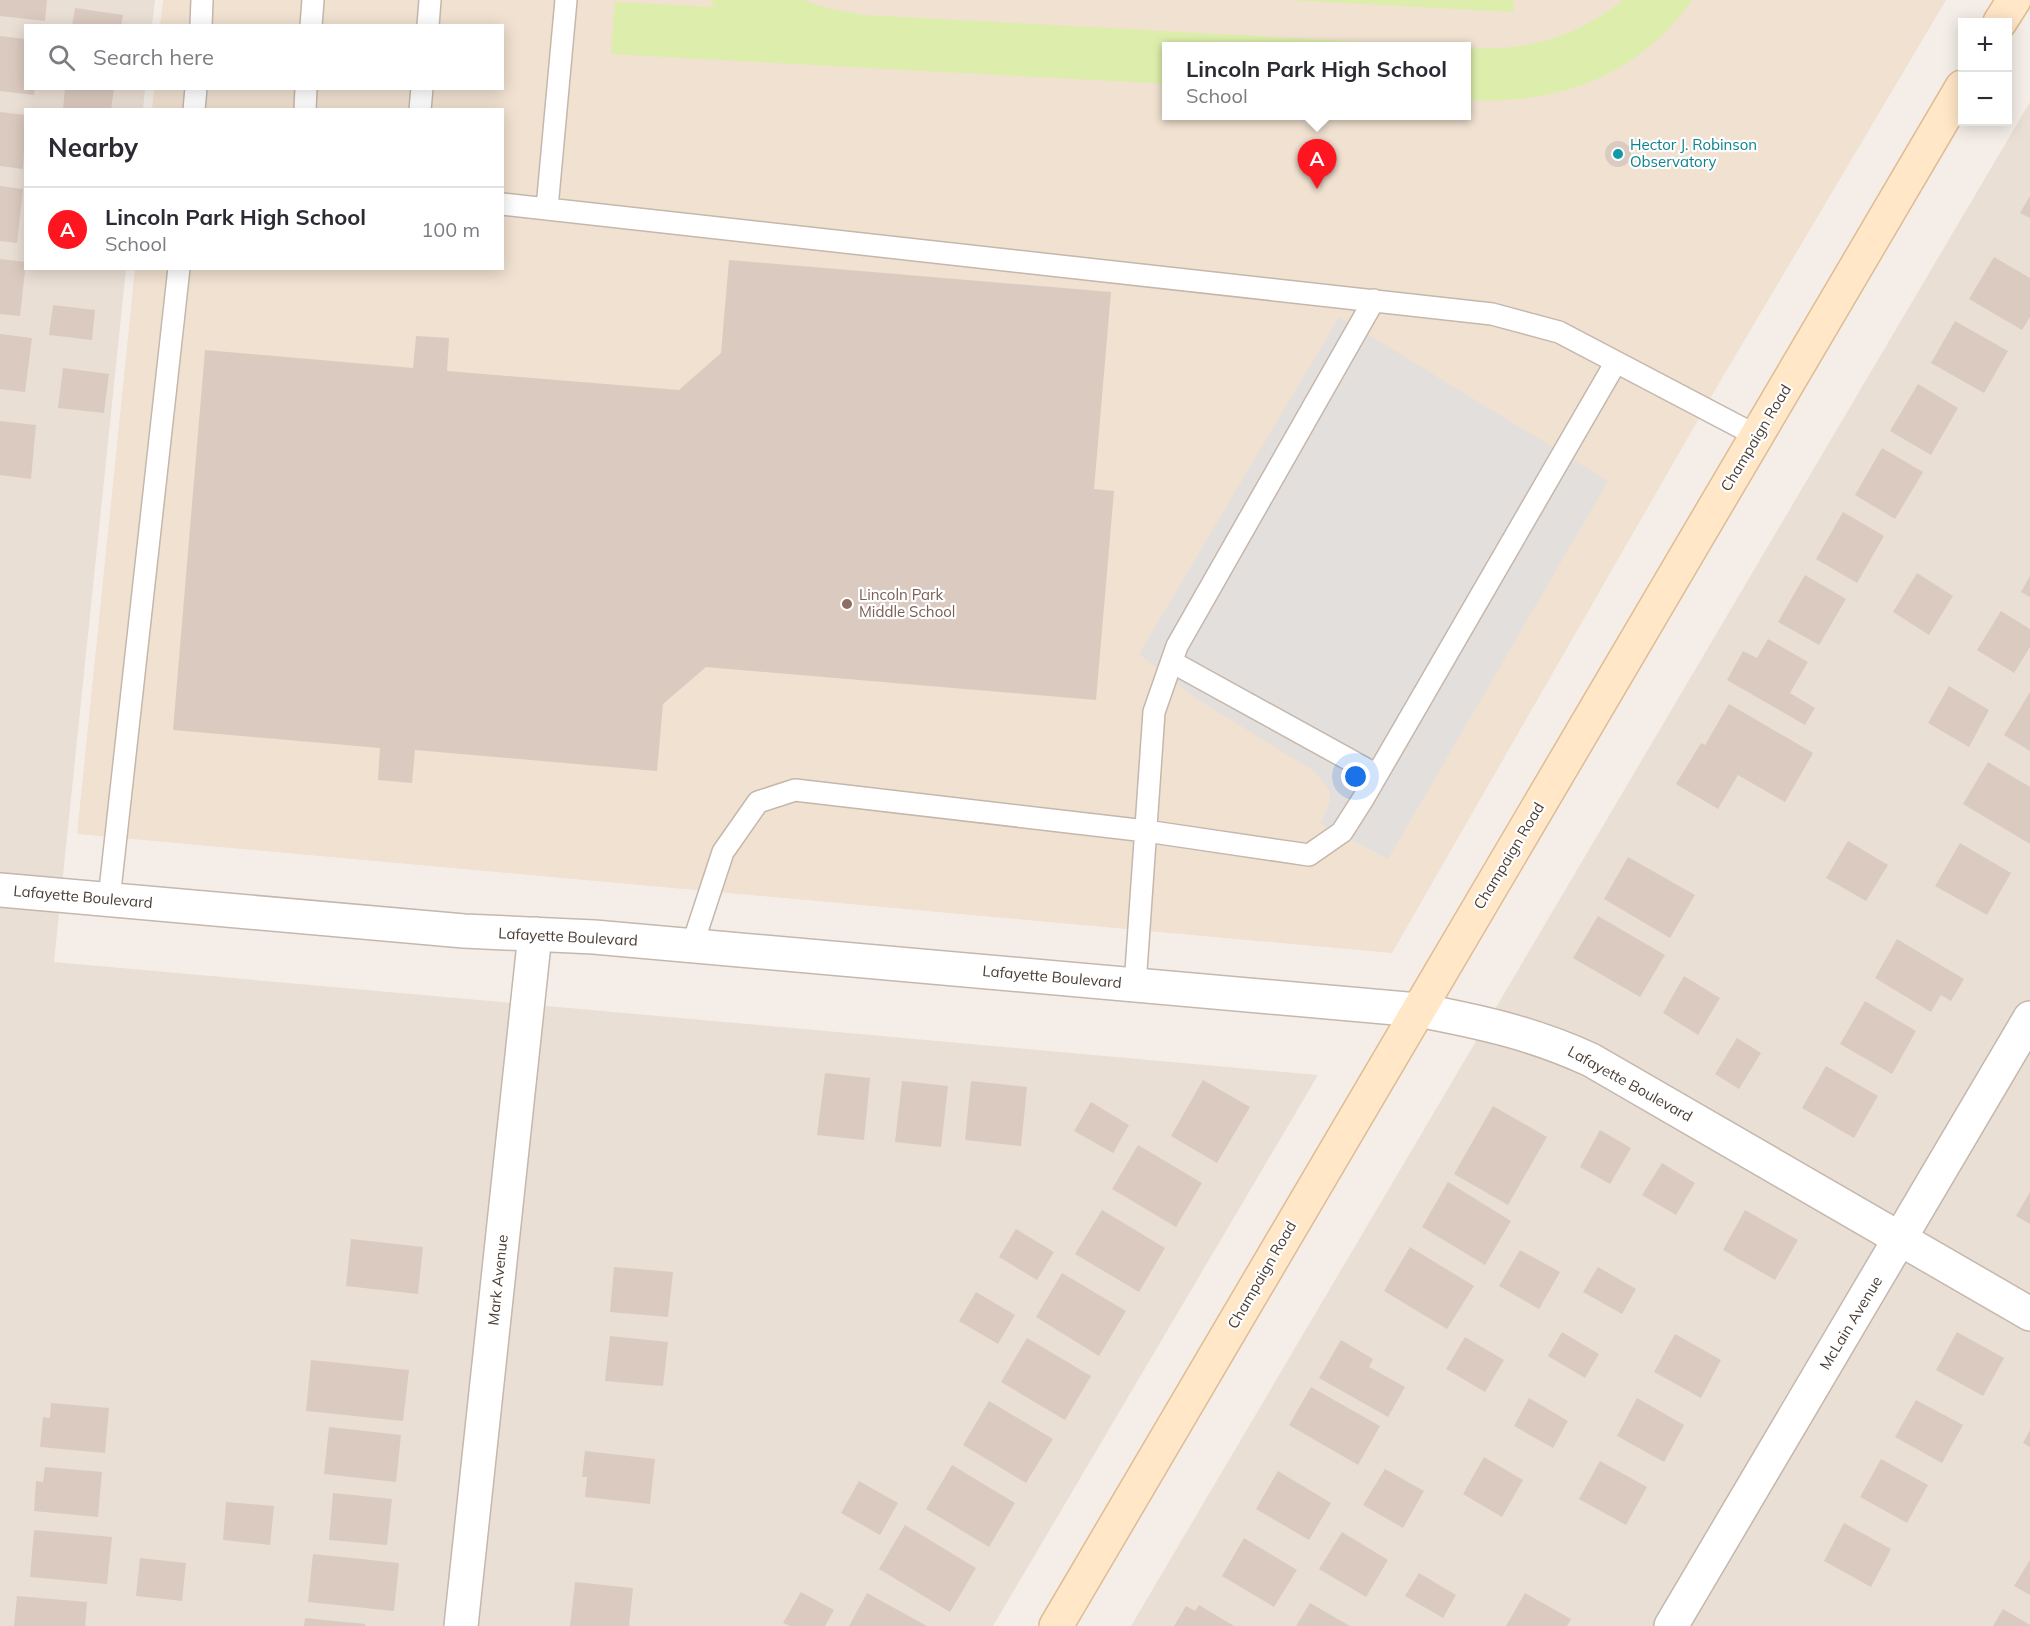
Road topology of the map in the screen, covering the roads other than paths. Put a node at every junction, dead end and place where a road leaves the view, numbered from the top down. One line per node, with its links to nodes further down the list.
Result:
1 (202, 0): 7 (lane)
2 (313, 0): 8 (lane)
3 (430, 0): 9 (lane)
4 (566, 0): 18 (lane)
5 (2014, 0): 6 (street)
6 (2003, 18)
7 (201, 24)
8 (311, 24)
9 (428, 24)
10 (196, 90): 14 (lane)
11 (306, 90): 15 (lane)
12 (422, 90): 16 (lane)
13 (1958, 94): 22 (street, Champaign Road)
14 (194, 108)
15 (305, 108)
16 (420, 108)
17 (504, 204): 18 (lane)
18 (547, 208): 20 (lane)
19 (179, 270): 27 (lane)
20 (1374, 300): 21 (lane); 23 (lane)
21 (1616, 362): 22 (lane); 24 (lane)
22 (1757, 436): 31 (street, Champaign Road)
23 (1172, 662): 24 (lane); 25 (lane)
24 (1377, 775): 25 (lane)
25 (1146, 831): 29 (lane); 30 (lane)
26 (1, 897): 27 (street, Lafayette Boulevard)
27 (110, 899): 28 (street, Lafayette Boulevard)
28 (535, 934): 29 (street, Lafayette Boulevard); 35 (street, Mark Avenue)
29 (692, 946): 30 (street, Lafayette Boulevard)
30 (1135, 985): 31 (street, Lafayette Boulevard)
31 (1418, 1010): 33 (street, Lafayette Boulevard); 36 (street, Champaign Road)
32 (2030, 1018): 33 (street, McLain Avenue)
33 (1901, 1240): 34 (street, Lafayette Boulevard); 37 (street, McLain Avenue)
34 (2030, 1314)
35 (461, 1626)
36 (1056, 1626)
37 (1671, 1626)

